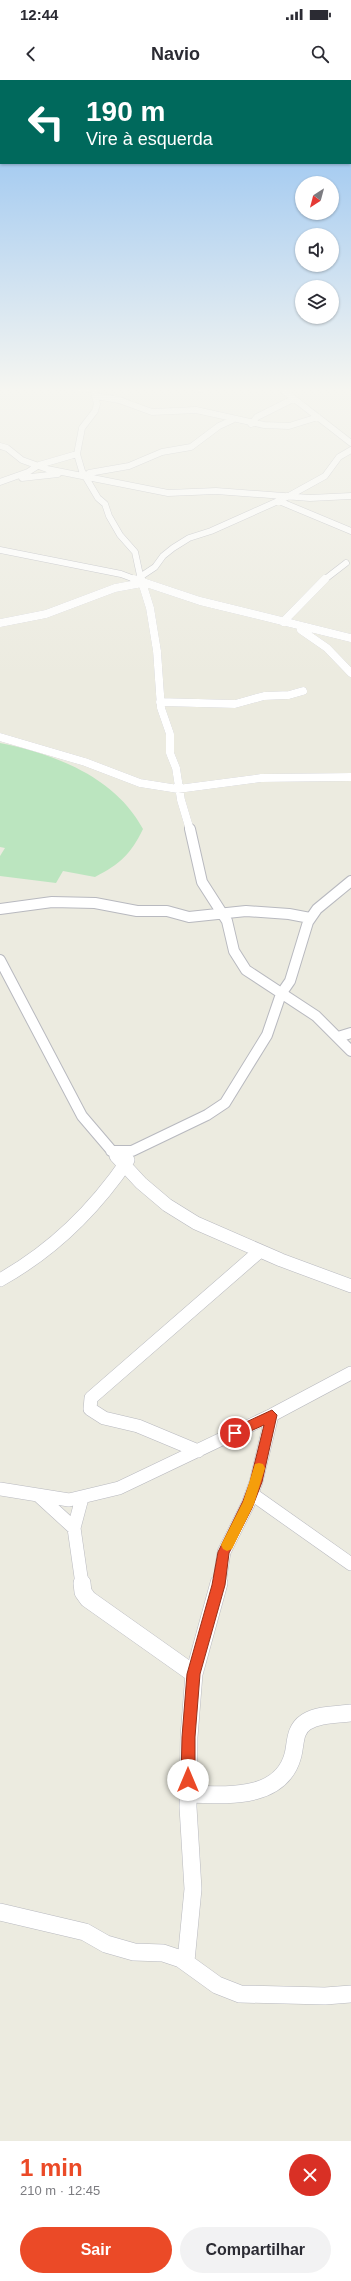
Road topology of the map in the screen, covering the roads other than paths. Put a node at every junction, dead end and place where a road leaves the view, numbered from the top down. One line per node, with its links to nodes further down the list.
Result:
1 (89, 483): 10 (street)
2 (125, 483): 5 (street)
3 (312, 483): 5 (street)
4 (351, 496): 5 (street)
5 (287, 497): 6 (street)
6 (279, 501): 7 (street); 10 (street)
7 (351, 531)
8 (0, 550): 10 (street)
9 (346, 563): 12 (street)
10 (141, 580): 11 (street); 12 (street); 17 (street)
11 (0, 623)
12 (285, 623): 14 (street); 15 (street)
13 (351, 631): 14 (street)
14 (347, 637)
15 (351, 673)
16 (303, 692): 17 (street)
17 (160, 702): 20 (street)
18 (0, 737): 20 (street)
19 (351, 777): 20 (street)
20 (178, 789): 23 (street)
21 (351, 881): 24 (street)
22 (0, 908): 23 (street)
23 (222, 913): 24 (street); 26 (street)
24 (310, 918): 26 (street)
25 (0, 960): 30 (street)
26 (281, 994): 28 (street); 31 (street)
27 (351, 1033): 28 (street)
28 (338, 1037): 29 (street)
29 (351, 1051)
30 (111, 1151): 31 (street); 32 (street)
31 (132, 1151): 32 (street)
32 (125, 1166): 33 (street); 34 (street)
33 (260, 1251): 35 (street); 38 (street)
34 (0, 1280)
35 (351, 1286)
36 (351, 1373): 37 (street)
37 (272, 1415): 38 (street); 40 (street)
38 (198, 1451): 42 (street)
39 (0, 1489): 41 (street)
40 (252, 1494): 44 (street); 45 (street)
41 (38, 1495): 42 (street); 43 (street)
42 (82, 1498): 43 (street)
43 (74, 1528): 45 (street)
44 (351, 1564)
45 (194, 1674): 47 (street)
46 (351, 1713): 47 (street)
47 (188, 1794): 49 (street)
48 (0, 1912): 49 (street)
49 (186, 1961): 50 (street)
50 (351, 1994)

